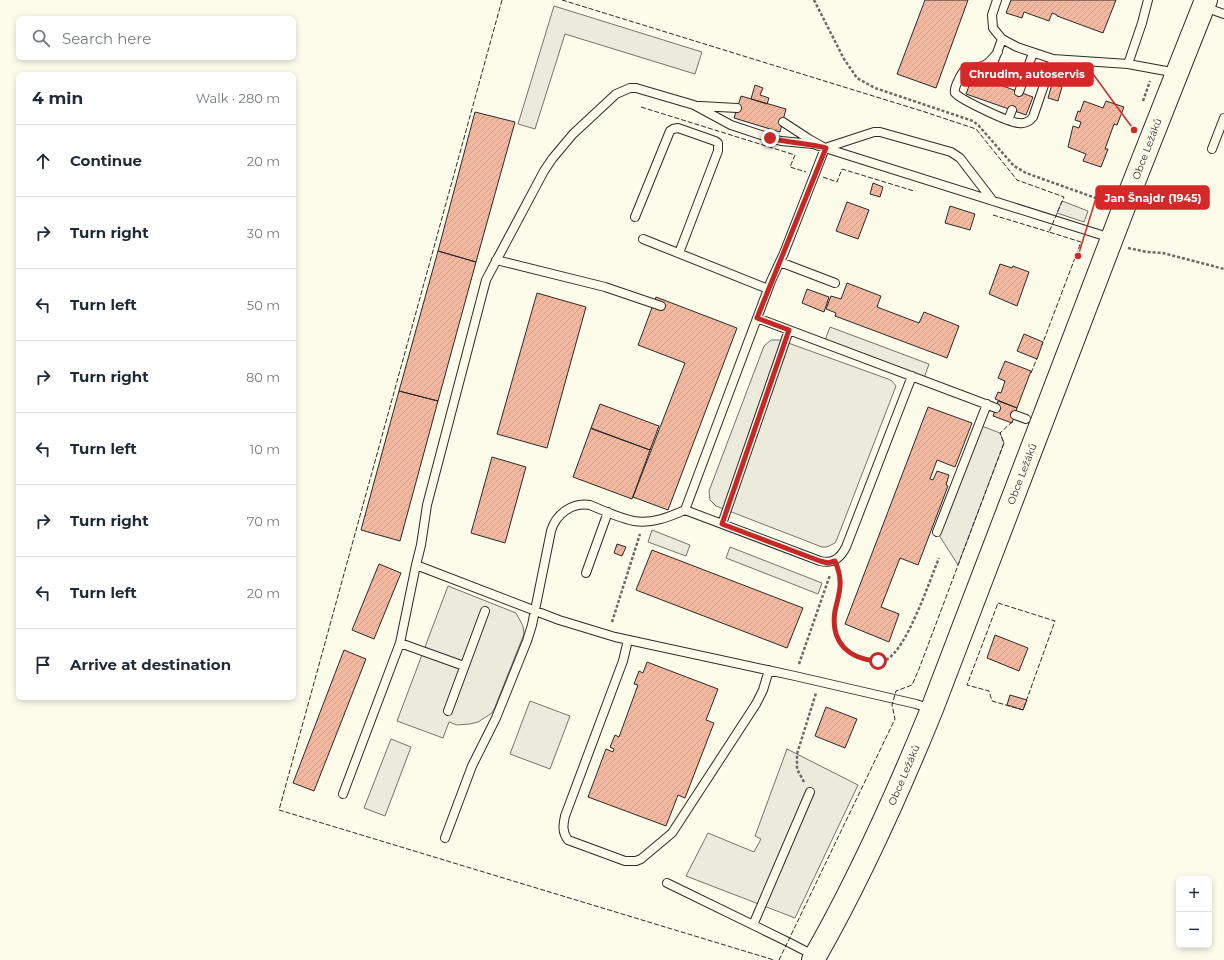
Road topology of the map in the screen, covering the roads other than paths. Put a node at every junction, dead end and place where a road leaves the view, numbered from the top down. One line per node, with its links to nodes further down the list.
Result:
1 (997, 0): 5 (lane)
2 (1148, 0): 9 (lane)
3 (1205, 3): 4 (lane); 10 (main road, Obce Ležáků)
4 (1224, 14)
5 (1002, 39): 6 (lane); 7 (lane)
6 (998, 52): 11 (lane); 17 (lane)
7 (1033, 53): 8 (lane); 12 (lane)
8 (1053, 59): 9 (lane); 17 (lane)
9 (1128, 64): 10 (lane)
10 (1177, 73): 24 (main road, Obce Ležáků)
11 (986, 80)
12 (1019, 92)
13 (694, 105): 14 (lane); 19 (lane); 26 (lane)
14 (737, 108)
15 (1012, 110): 17 (lane)
16 (1224, 118): 20 (lane)
17 (1008, 120)
18 (783, 122): 19 (lane)
19 (826, 148): 21 (lane); 21 (lane); 27 (lane)
20 (1212, 148)
21 (993, 201): 24 (lane)
22 (635, 217): 25 (lane)
23 (643, 239): 25 (lane)
24 (1111, 242): 50 (main road, Obce Ležáků)
25 (679, 253): 29 (lane)
26 (496, 260): 30 (lane); 42 (lane)
27 (780, 262): 28 (lane); 29 (lane)
28 (835, 284)
29 (768, 289): 31 (lane)
30 (661, 306)
31 (757, 318): 32 (lane); 38 (lane)
32 (789, 330): 33 (lane); 40 (lane)
33 (912, 376): 34 (lane); 40 (lane)
34 (987, 404): 35 (lane); 41 (lane)
35 (996, 408)
36 (1015, 415): 37 (lane)
37 (1026, 419)
38 (685, 510): 39 (lane); 40 (lane)
39 (608, 512): 43 (lane); 44 (lane)
40 (722, 524)
41 (937, 532)
42 (416, 565): 44 (lane); 47 (lane)
43 (586, 573)
44 (535, 610): 46 (lane); 54 (lane)
45 (485, 611): 48 (lane)
46 (628, 640): 49 (lane); 49 (lane)
47 (400, 643): 48 (lane); 53 (lane)
48 (464, 666): 51 (lane)
49 (769, 670): 50 (lane)
50 (932, 709): 57 (main road, Obce Ležáků)
51 (448, 711)
52 (810, 792): 56 (lane)
53 (343, 794)
54 (445, 838)
55 (667, 883): 56 (lane)
56 (753, 925): 57 (lane)
57 (818, 953)

